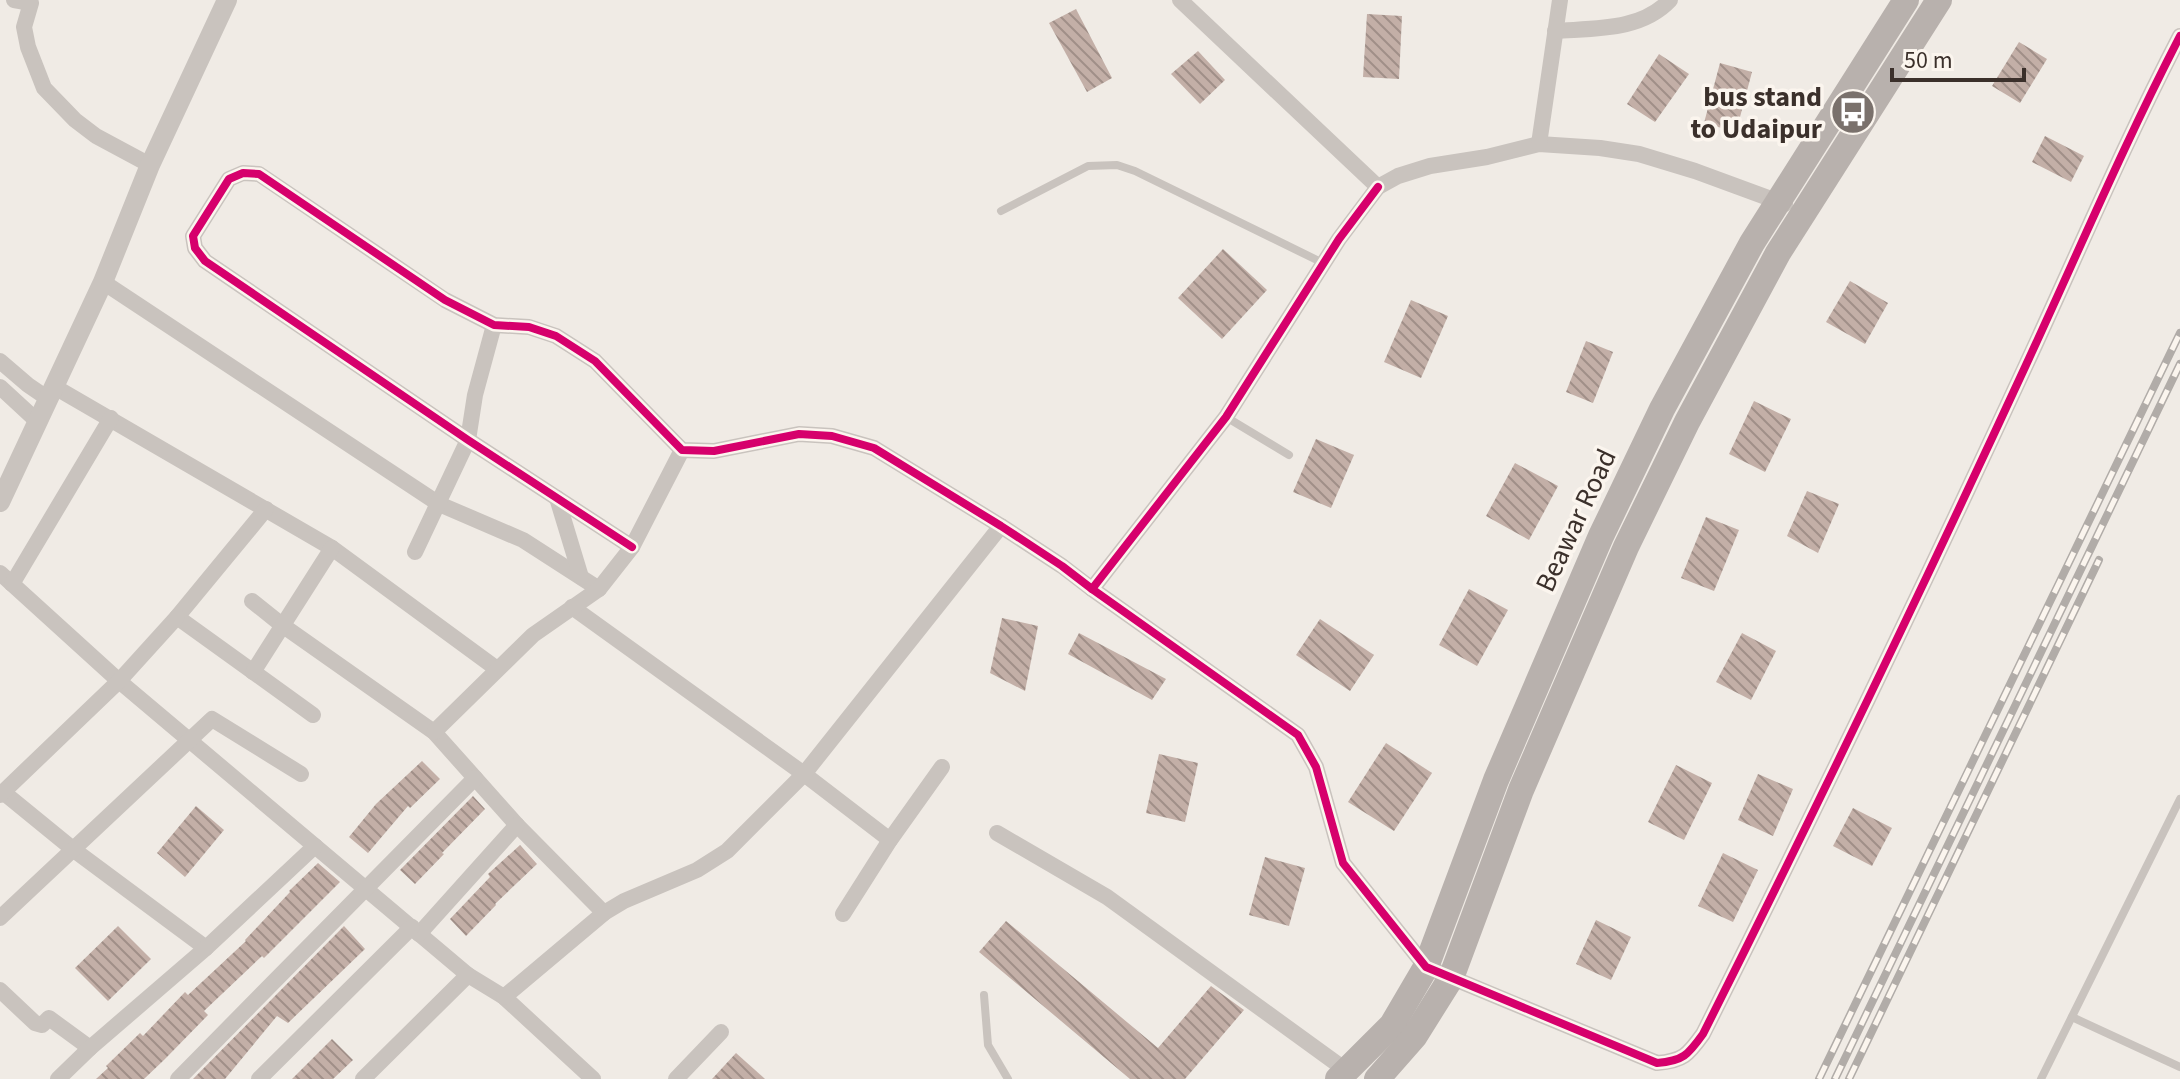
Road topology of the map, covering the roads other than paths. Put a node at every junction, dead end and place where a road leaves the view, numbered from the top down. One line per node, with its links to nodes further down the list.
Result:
1 (227, 0): 11 (street)
2 (1180, 0): 12 (street)
3 (1560, 0): 8 (street)
4 (1670, 0): 8 (street)
5 (1906, 0): 15 (main road, Beawar Road)
6 (1939, 0): 14 (main road, Beawar Road)
7 (26, 1): 11 (street)
8 (1555, 31): 10 (street)
9 (2180, 36): 69 (street)
10 (1539, 144): 12 (street); 15 (street)
11 (150, 165): 17 (street)
12 (1378, 187): 16 (street)
13 (1001, 211): 16 (lane)
14 (1804, 211): 15 (street); 69 (main road, Beawar Road)
15 (1764, 223): 67 (main road, Beawar Road)
16 (1325, 260): 22 (street)
17 (103, 282): 20 (street); 30 (street)
18 (494, 325): 25 (street); 25 (street); 26 (street)
19 (0, 361): 20 (street)
20 (56, 380): 23 (street); 24 (street)
21 (0, 387): 24 (street)
22 (1226, 417): 27 (lane); 39 (street)
23 (111, 418): 31 (street); 37 (street)
24 (37, 421): 29 (street)
25 (468, 440): 28 (street); 30 (street)
26 (682, 450): 32 (street); 33 (street)
27 (1289, 455)
28 (557, 498): 33 (street); 36 (street)
29 (0, 502)
30 (439, 504): 35 (street); 36 (street)
31 (266, 509): 34 (street); 42 (street)
32 (1001, 526): 39 (street); 52 (street)
33 (632, 547): 38 (street)
34 (332, 548): 43 (street); 44 (street)
35 (415, 552)
36 (581, 577): 38 (street)
37 (6, 578): 46 (street)
38 (599, 589): 41 (street)
39 (1092, 589): 67 (street)
40 (252, 601): 43 (street)
41 (567, 611): 44 (street); 52 (street)
42 (177, 617): 45 (street); 46 (street)
43 (282, 625): 45 (street); 48 (street)
44 (497, 669): 48 (street)
45 (253, 672): 47 (street)
46 (119, 681): 49 (street); 54 (street)
47 (313, 715)
48 (434, 732): 53 (street)
49 (190, 742): 51 (street); 59 (street); 60 (street)
50 (942, 767): 58 (street)
51 (301, 774)
52 (804, 774): 58 (street); 62 (street)
53 (475, 778): 56 (street); 61 (street)
54 (2, 794): 60 (street)
55 (2180, 799): 73 (lane)
56 (517, 825): 62 (street); 65 (street)
57 (997, 833): 78 (street)
58 (890, 840): 63 (street)
59 (315, 846): 61 (street); 66 (street)
60 (74, 850): 64 (street); 66 (street)
61 (366, 889): 65 (street); 80 (street)
62 (604, 913): 72 (street)
63 (843, 914)
64 (0, 918)
65 (416, 930): 68 (street); 81 (street)
66 (206, 948): 75 (street)
67 (1426, 967): 69 (street); 78 (main road, Beawar Road)
68 (468, 975): 72 (street); 82 (street)
69 (1451, 978): 87 (main road, Beawar Road)
70 (0, 990): 75 (street)
71 (984, 995): 86 (lane)
72 (504, 997): 76 (street)
73 (2072, 1017): 77 (lane); 88 (lane)
74 (721, 1032): 85 (street)
75 (90, 1048): 79 (street)
76 (578, 1067): 83 (street); 84 (street)
77 (2180, 1067)
78 (1342, 1075)
79 (58, 1079)
80 (178, 1079)
81 (259, 1079)
82 (363, 1079)
83 (565, 1079)
84 (593, 1079)
85 (676, 1079)
86 (1008, 1079)
87 (1377, 1079)
88 (2041, 1079)

